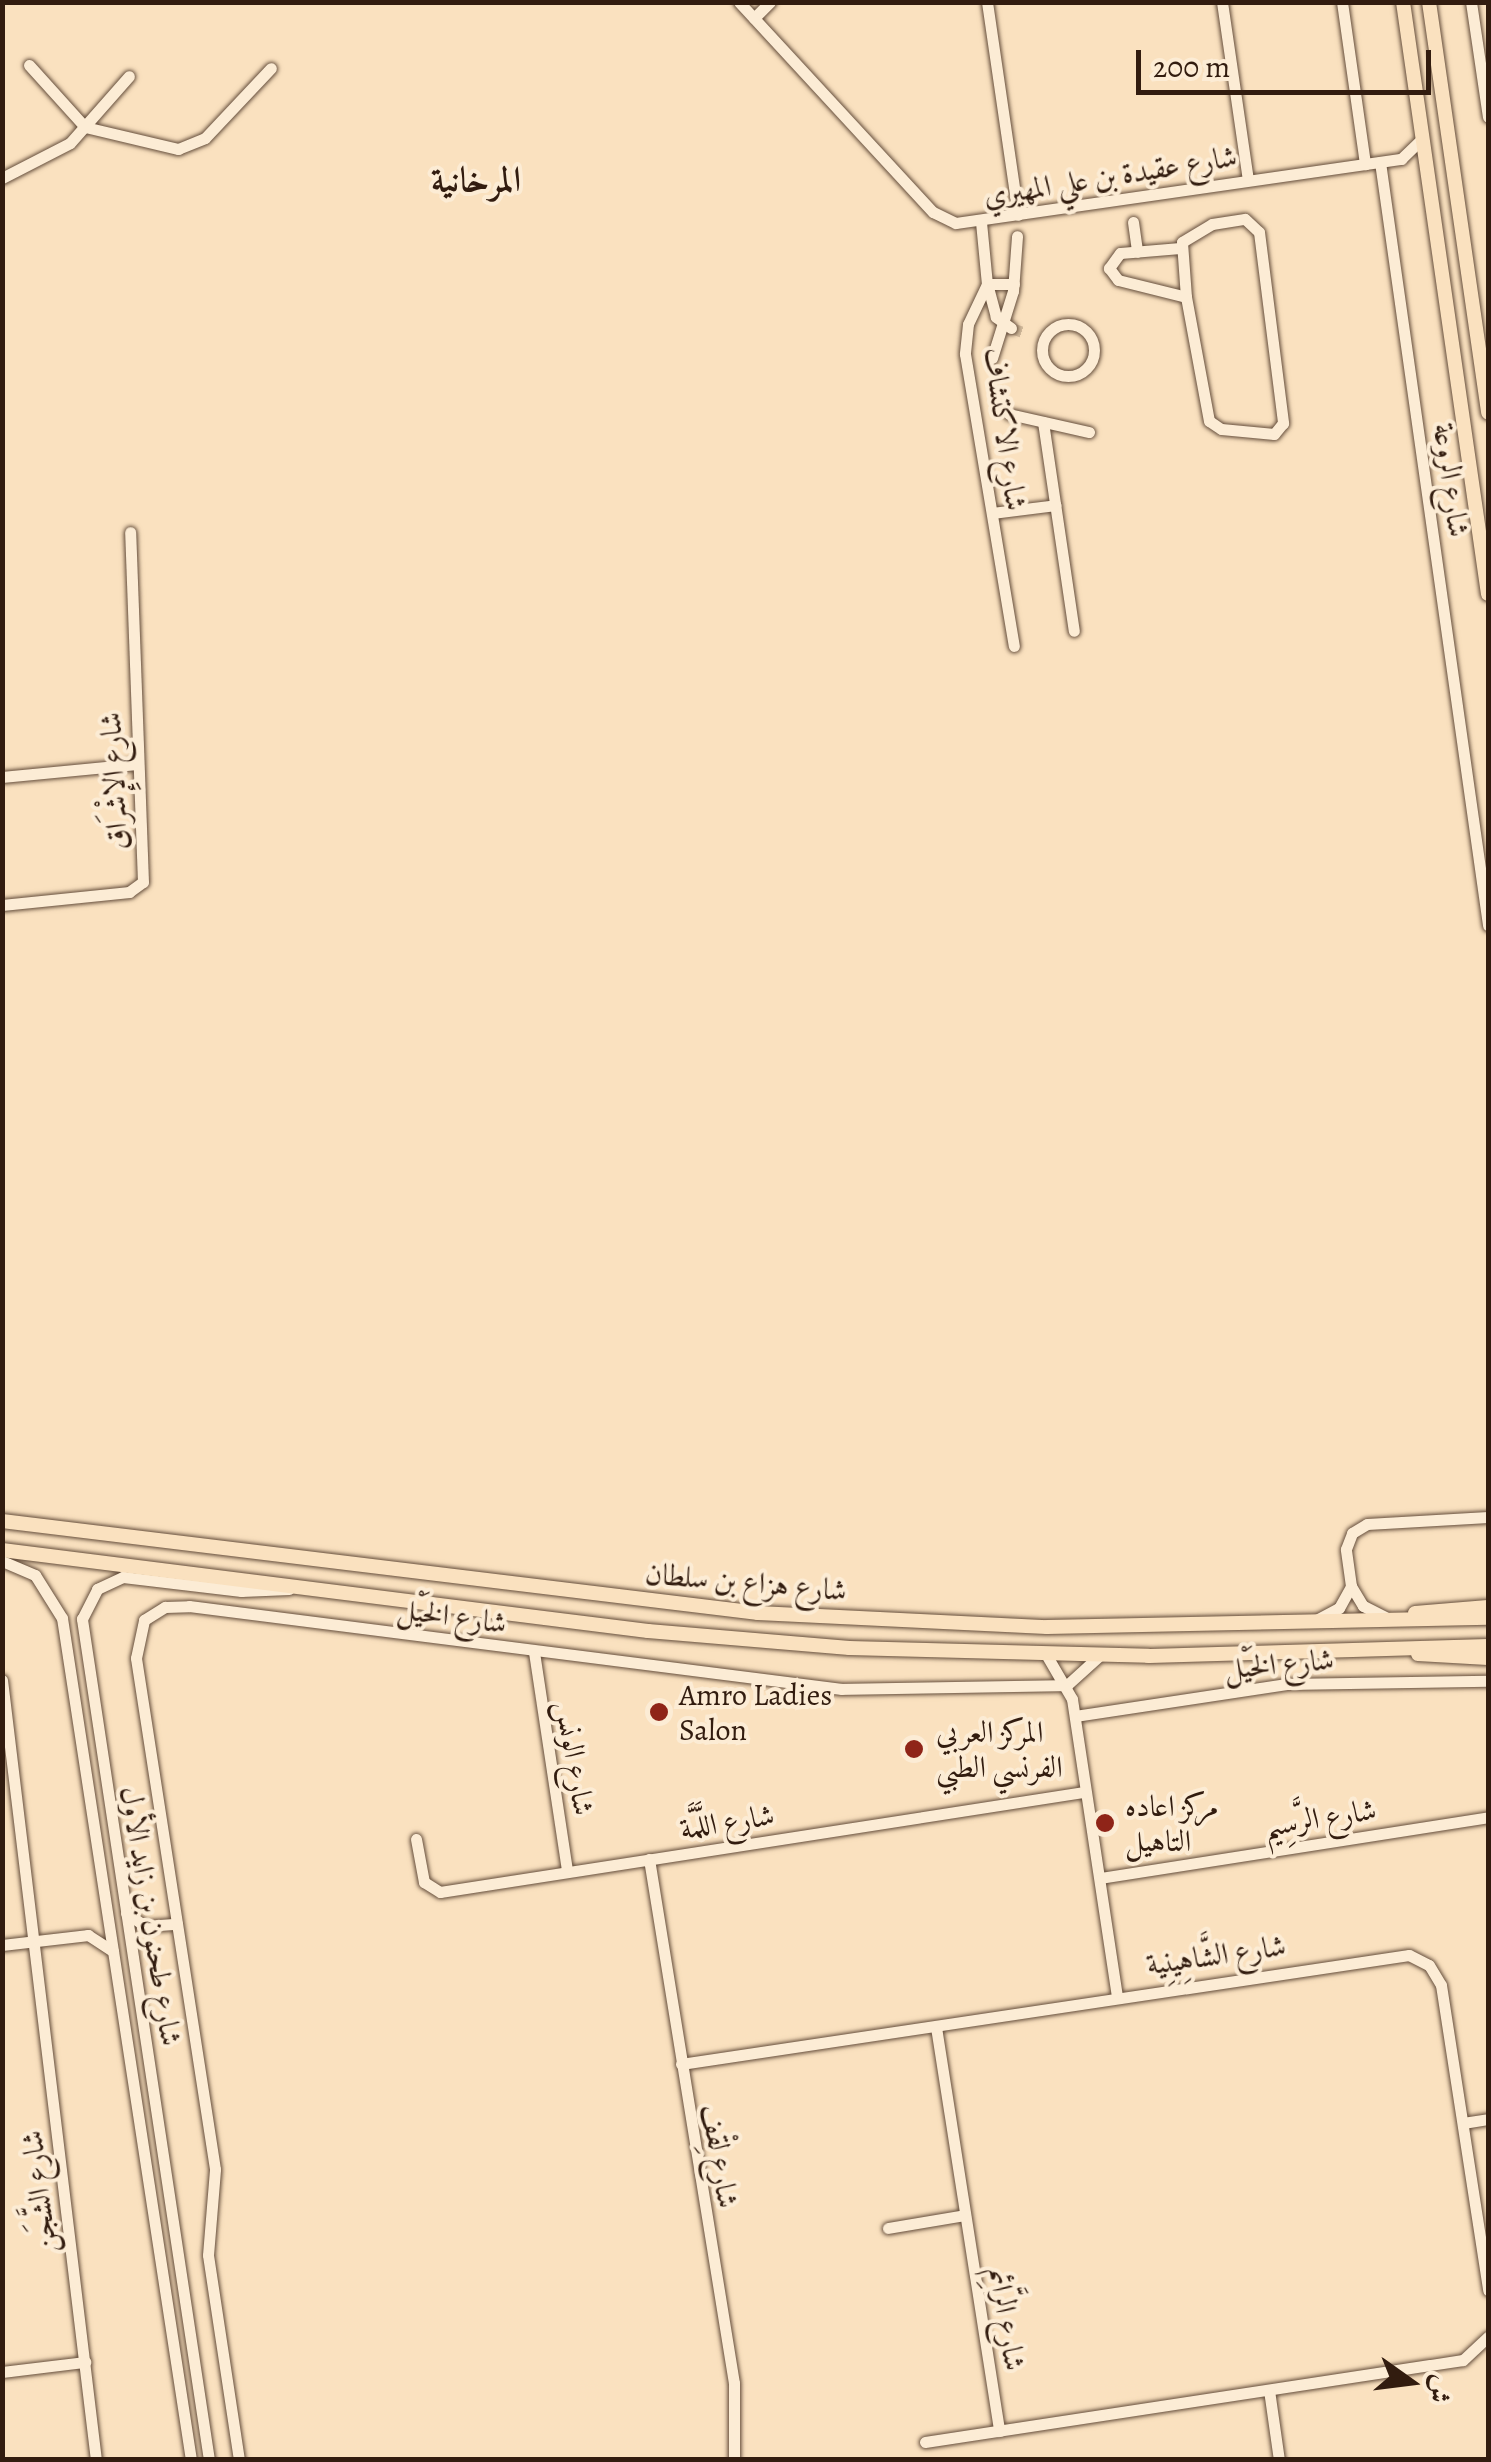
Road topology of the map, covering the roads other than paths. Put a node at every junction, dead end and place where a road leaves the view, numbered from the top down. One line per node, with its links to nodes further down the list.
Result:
1 (739, 2): 9 (street, شارع عقيدة بن علي المهيري)
2 (770, 2): 9 (street)
3 (987, 2): 23 (street)
4 (1222, 2): 21 (street)
5 (1342, 2): 18 (street)
6 (1403, 2): 15 (main road)
7 (1429, 2): 35 (main road)
8 (1471, 2): 13 (street)
9 (754, 18): 24 (street, شارع عقيدة بن علي المهيري)
10 (29, 65): 14 (street)
11 (271, 68): 14 (street)
12 (129, 76): 14 (street)
13 (1488, 117)
14 (85, 127): 20 (street)
15 (1422, 138): 16 (street); 19 (main road)
16 (1401, 158): 17 (street, شارع عقيدة بن علي المهيري); 19 (street)
17 (1380, 162): 18 (street, شارع عقيدة بن علي المهيري); 48 (street, شارع الروعة)
18 (1365, 164): 21 (street, شارع عقيدة بن علي المهيري)
19 (1427, 170): 42 (main road)
20 (2, 178)
21 (1248, 180): 22 (street, شارع عقيدة بن علي المهيري)
22 (1131, 210): 23 (street, شارع عقيدة بن علي المهيري); 27 (street)
23 (1018, 215): 24 (street, شارع عقيدة بن علي المهيري)
24 (981, 222): 28 (street, شارع الاكتشاف)
25 (1017, 236): 29 (street)
26 (1180, 248): 27 (street); 30 (street); 30 (street)
27 (1137, 252): 30 (street)
28 (987, 284): 29 (street); 31 (street); 40 (street, شارع الاكتشاف)
29 (1014, 284): 31 (street)
30 (1186, 297)
31 (1007, 327): 34 (street)
32 (1026, 334): 33 (street)
33 (1042, 339): 33 (street)
34 (992, 358)
35 (1488, 413)
36 (1009, 414): 37 (street)
37 (1044, 422): 38 (street); 39 (street)
38 (1089, 432)
39 (1056, 504): 40 (street); 43 (street)
40 (992, 513): 44 (street, شارع الاكتشاف)
41 (130, 532): 45 (street, شارع الإِشْرَاق)
42 (1488, 594)
43 (1074, 631)
44 (1014, 646)
45 (136, 764): 46 (street); 47 (street, شارع الإِشْرَاق)
46 (2, 777)
47 (2, 905)
48 (1488, 924)
49 (1488, 1517): 53 (street)
50 (2, 1521): 58 (main road, شارع هزاع بن سلطان)
51 (2, 1550): 54 (main road, شارع هزاع بن سلطان)
52 (2, 1561): 76 (street, شارع طحنون بن زايد الأول)
53 (1350, 1586): 57 (street); 58 (street)
54 (301, 1587): 62 (main road, شارع هزاع بن سلطان); 75 (street, شارع طحنون بن زايد الأول)
55 (1488, 1606): 57 (main road)
56 (1488, 1618): 57 (main road, شارع هزاع بن سلطان)
57 (1396, 1619): 58 (main road, شارع هزاع بن سلطان)
58 (1304, 1624)
59 (1488, 1646): 60 (main road, شارع هزاع بن سلطان)
60 (1403, 1648): 63 (main road, شارع هزاع بن سلطان); 64 (main road)
61 (534, 1652): 67 (street, شارع الخَيْل); 73 (street, شارع الونس); 77 (street, شارع الخَيْل)
62 (1047, 1656): 63 (main road, شارع هزاع بن سلطان); 67 (street)
63 (1099, 1656): 67 (street)
64 (1488, 1658)
65 (2, 1680): 80 (street, شارع الشَّجَن)
66 (1488, 1682): 68 (street, شارع الخَيْل)
67 (1067, 1685): 68 (street)
68 (1075, 1716): 69 (street)
69 (1084, 1792): 72 (street, شارع اللَّمَّة); 74 (street)
70 (1488, 1817): 74 (street, شارع الرَّسِيم)
71 (416, 1839): 73 (street, شارع اللَّمَّة)
72 (649, 1860): 73 (street, شارع اللَّمَّة); 86 (street, شارع لِقْف)
73 (567, 1871)
74 (1100, 1878): 84 (street)
75 (126, 1912): 78 (street); 83 (street, شارع طحنون بن زايد الأول)
76 (107, 1913): 79 (street); 82 (street, شارع طحنون بن زايد الأول)
77 (177, 1924): 78 (street); 101 (street, شارع الخَيْل)
78 (153, 1928): 83 (street)
79 (88, 1935): 80 (street); 82 (street)
80 (34, 1942): 81 (street); 93 (street, شارع الشَّجَن)
81 (2, 1945)
82 (113, 1952): 99 (street, شارع طحنون بن زايد الأول)
83 (131, 1952): 100 (street, شارع طحنون بن زايد الأول)
84 (1117, 1994): 85 (street, شارع الشَّاهِينِية); 88 (street, شارع الشَّاهِينِية)
85 (936, 2026): 86 (street, شارع الشَّاهِينِية); 89 (street, شارع الرَّائِم)
86 (680, 2064): 102 (street, شارع لِقْف)
87 (1488, 2119): 88 (street)
88 (1462, 2123): 91 (street, شارع الشَّاهِينِية)
89 (965, 2215): 90 (street); 96 (street, شارع الرَّائِم)
90 (888, 2228)
91 (1488, 2290)
92 (1488, 2337): 95 (street)
93 (85, 2362): 94 (street); 98 (street, شارع الشَّجَن)
94 (2, 2372)
95 (1268, 2390): 96 (street); 103 (street)
96 (999, 2431): 97 (street)
97 (924, 2442)
98 (96, 2460)
99 (191, 2460)
100 (210, 2460)
101 (240, 2460)
102 (734, 2460)
103 (1279, 2460)

